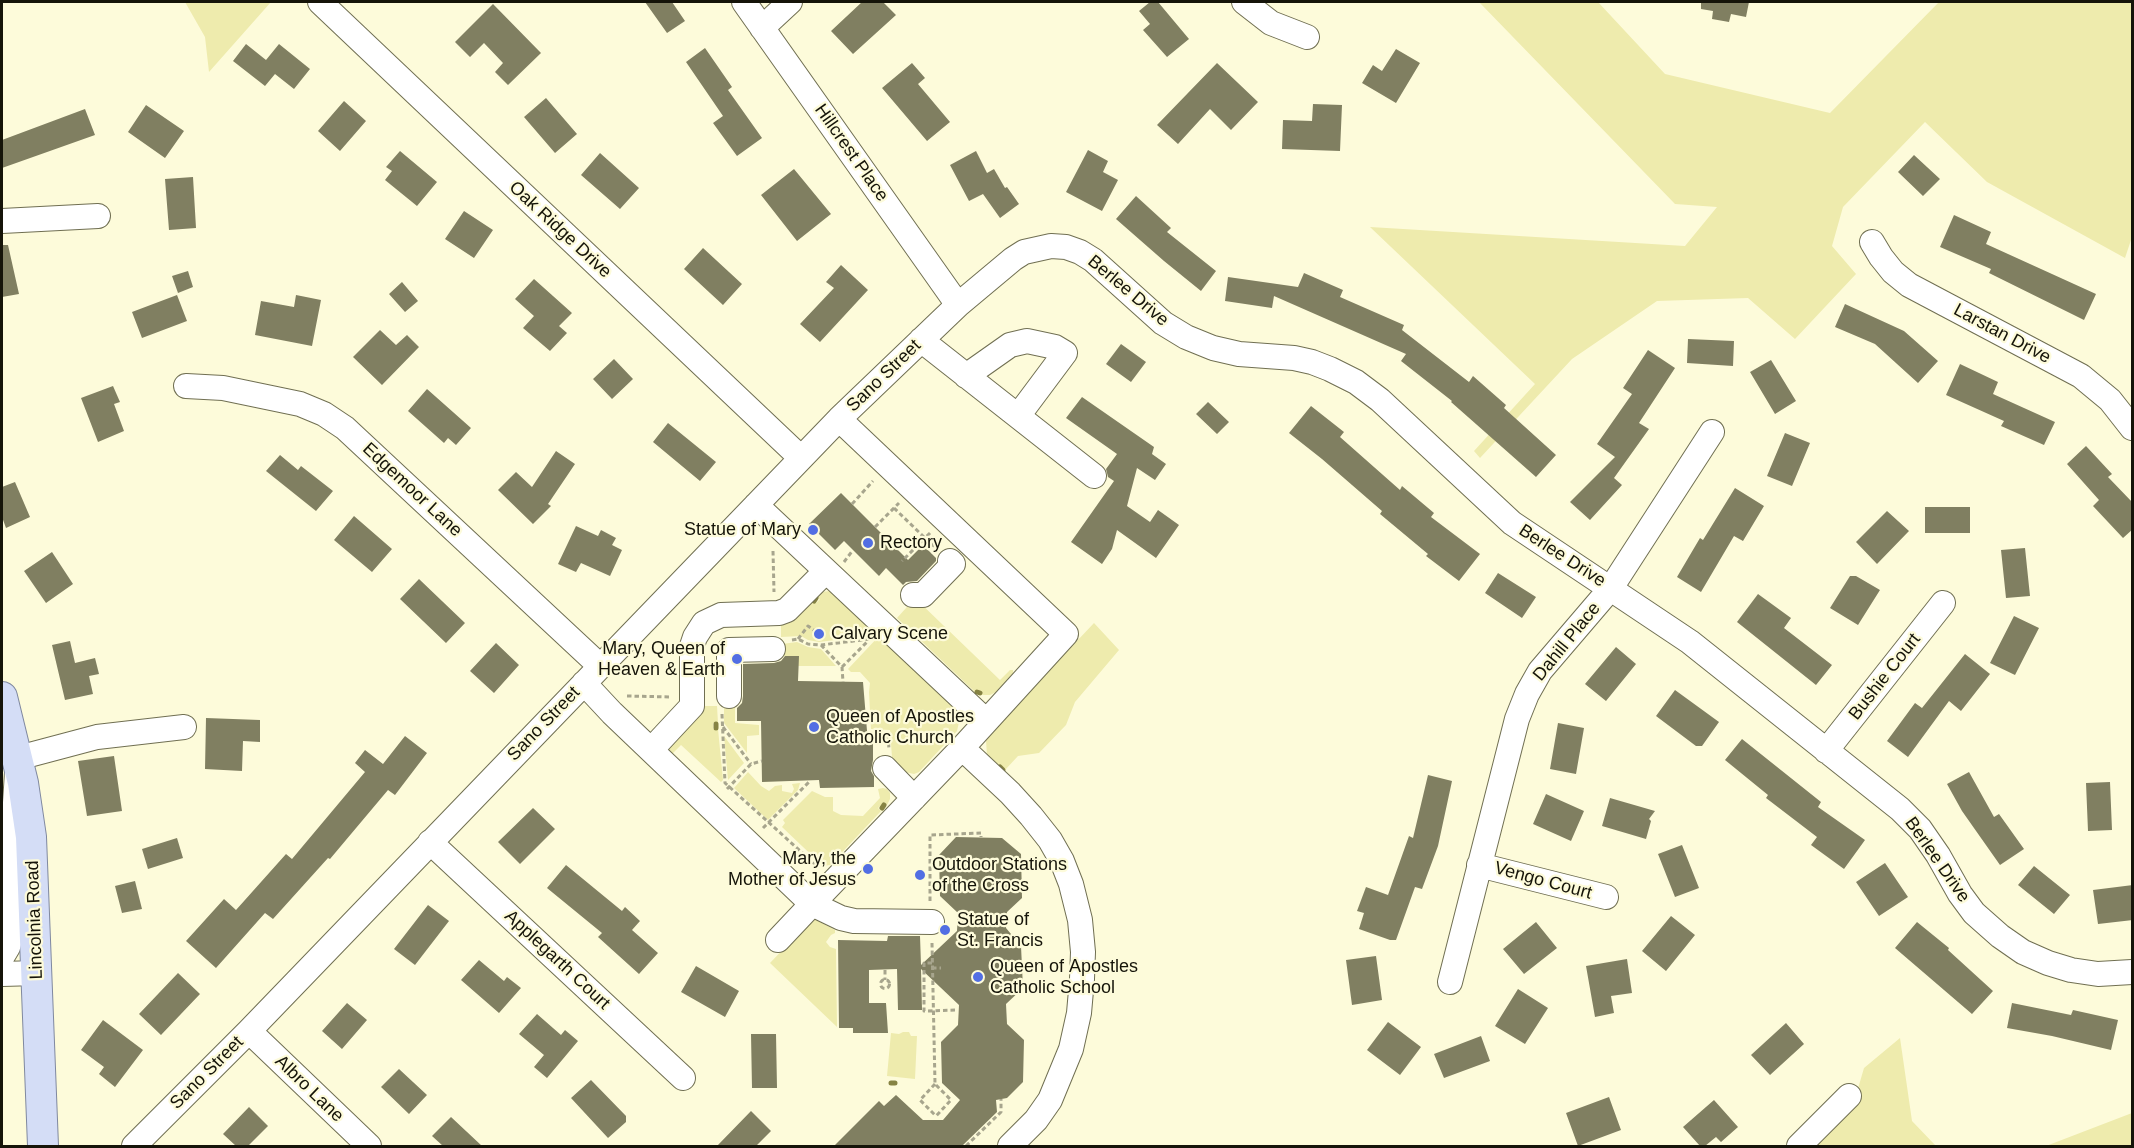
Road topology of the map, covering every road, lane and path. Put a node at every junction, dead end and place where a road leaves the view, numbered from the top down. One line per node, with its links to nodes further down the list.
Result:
1 (320, 2): 18 (street, Oak Ridge Drive)
2 (744, 2): 5 (street, Hillcrest Place)
3 (790, 2): 5 (street)
4 (1244, 2): 6 (street)
5 (762, 28): 10 (street, Hillcrest Place)
6 (1306, 36)
7 (98, 216): 8 (street)
8 (2, 221)
9 (1872, 242): 16 (street, Larstan Drive)
10 (958, 305): 11 (street, Sano Street); 30 (street, Berlee Drive)
11 (921, 340): 12 (street); 15 (street, Sano Street)
12 (966, 376): 14 (street); 14 (street)
13 (186, 386): 39 (street, Edgemoor Lane)
14 (1018, 416): 20 (street)
15 (839, 418): 18 (street, Sano Street); 19 (street)
16 (2133, 428)
17 (1713, 432): 30 (street, Dahill Place)
18 (801, 458): 23 (street, Sano Street)
19 (889, 466): 21 (street); 22 (path)
20 (1094, 476)
21 (913, 488): 24 (path); 43 (street)
22 (852, 504)
23 (756, 505): 29 (street); 39 (street, Sano Street)
24 (894, 508): 25 (path); 27 (path)
25 (875, 527)
26 (854, 550): 29 (path)
27 (902, 561)
28 (950, 561): 31 (street)
29 (833, 569): 34 (street); 48 (street)
30 (1611, 588): 49 (street, Berlee Drive); 60 (street, Dahill Place)
31 (913, 595)
32 (1943, 603): 49 (street, Bushie Court)
33 (819, 633): 35 (path)
34 (876, 633): 37 (path); 38 (path); 43 (street)
35 (798, 639): 36 (path); 37 (path)
36 (781, 644): 41 (street)
37 (821, 645): 38 (path)
38 (842, 667): 40 (path)
39 (592, 675): 48 (street, Edgemoor Lane); 59 (street, Sano Street)
40 (843, 682)
41 (729, 696)
42 (2, 697): 50 (main road, Lincolnia Road)
43 (986, 721): 47 (street)
44 (184, 727): 50 (street)
45 (867, 733): 46 (path)
46 (888, 734)
47 (962, 747): 56 (street); 88 (street)
48 (651, 750): 63 (street, Edgemoor Lane)
49 (1826, 751): 71 (street, Berlee Drive)
50 (18, 758): 66 (street); 72 (main road, Lincolnia Road)
51 (762, 761): 52 (path)
52 (751, 764): 55 (path); 55 (path)
53 (885, 768): 56 (street)
54 (810, 781): 57 (path)
55 (728, 788): 57 (path)
56 (914, 798): 63 (street)
57 (767, 825): 61 (path)
58 (981, 837): 64 (path)
59 (430, 842): 78 (street, Sano Street); 79 (street, Applegarth Court)
60 (1479, 865): 62 (street, Vengo Court); 75 (street, Dahill Place)
61 (821, 874)
62 (1606, 897)
63 (812, 904): 64 (street, Edgemoor Lane); 65 (street)
64 (932, 922): 67 (path)
65 (778, 940)
66 (2, 957)
67 (932, 963): 68 (path); 76 (path)
68 (932, 968): 69 (path); 76 (path)
69 (941, 968)
70 (885, 970): 74 (path)
71 (2133, 972)
72 (37, 973): 73 (street); 84 (main road, Lincolnia Road)
73 (2, 974)
74 (885, 980)
75 (1450, 982)
76 (933, 1010): 77 (path); 80 (path)
77 (958, 1010)
78 (249, 1030): 85 (street, Sano Street); 86 (street, Albro Lane)
79 (683, 1078)
80 (935, 1083): 80 (path)
81 (1849, 1096): 83 (street)
82 (1001, 1099): 87 (path)
83 (1804, 1145)
84 (43, 1146)
85 (134, 1146)
86 (369, 1146)
87 (966, 1146)
88 (1010, 1146)

